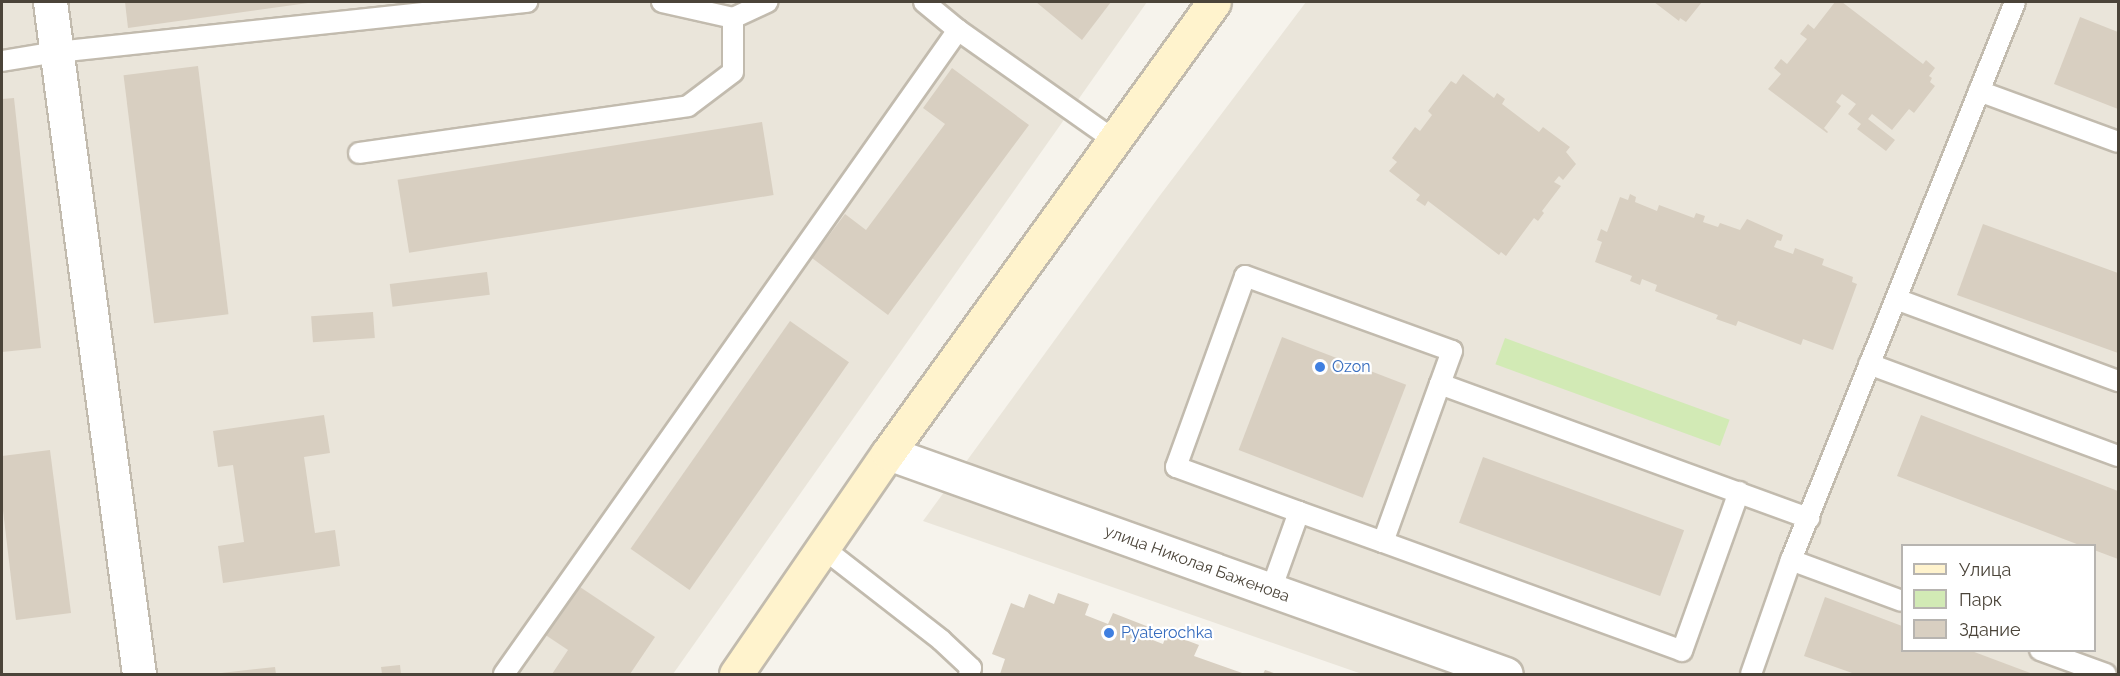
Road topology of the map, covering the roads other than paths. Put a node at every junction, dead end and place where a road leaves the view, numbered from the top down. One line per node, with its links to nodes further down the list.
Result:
1 (50, 2): 10 (street)
2 (527, 2): 10 (lane)
3 (662, 2): 8 (lane)
4 (768, 2): 8 (lane)
5 (924, 2): 9 (lane)
6 (1214, 2): 13 (street)
7 (2015, 2): 12 (lane)
8 (733, 18): 15 (lane)
9 (958, 30): 13 (lane); 33 (lane)
10 (57, 52): 11 (lane); 32 (street)
11 (2, 61)
12 (1979, 91): 14 (lane); 16 (lane)
13 (1114, 140): 20 (street)
14 (2118, 142)
15 (359, 153)
16 (1896, 299): 17 (lane); 18 (lane)
17 (1869, 364): 21 (lane); 24 (lane)
18 (2118, 381)
19 (1440, 384): 22 (lane); 23 (lane); 25 (lane)
20 (888, 453): 26 (street); 28 (street, улица Николая Баженова)
21 (2118, 456)
22 (1739, 492): 24 (lane); 25 (lane)
23 (1299, 512): 25 (lane); 28 (lane)
24 (1809, 518): 27 (lane)
25 (1383, 542)
26 (823, 548): 34 (street); 35 (lane)
27 (1791, 560): 29 (lane); 36 (lane)
28 (1271, 591): 31 (street, улица Николая Баженова)
29 (1901, 601)
30 (2043, 652): 37 (lane)
31 (1501, 674)
32 (139, 675)
33 (504, 675)
34 (736, 675)
35 (969, 675)
36 (1751, 675)
37 (2106, 675)

